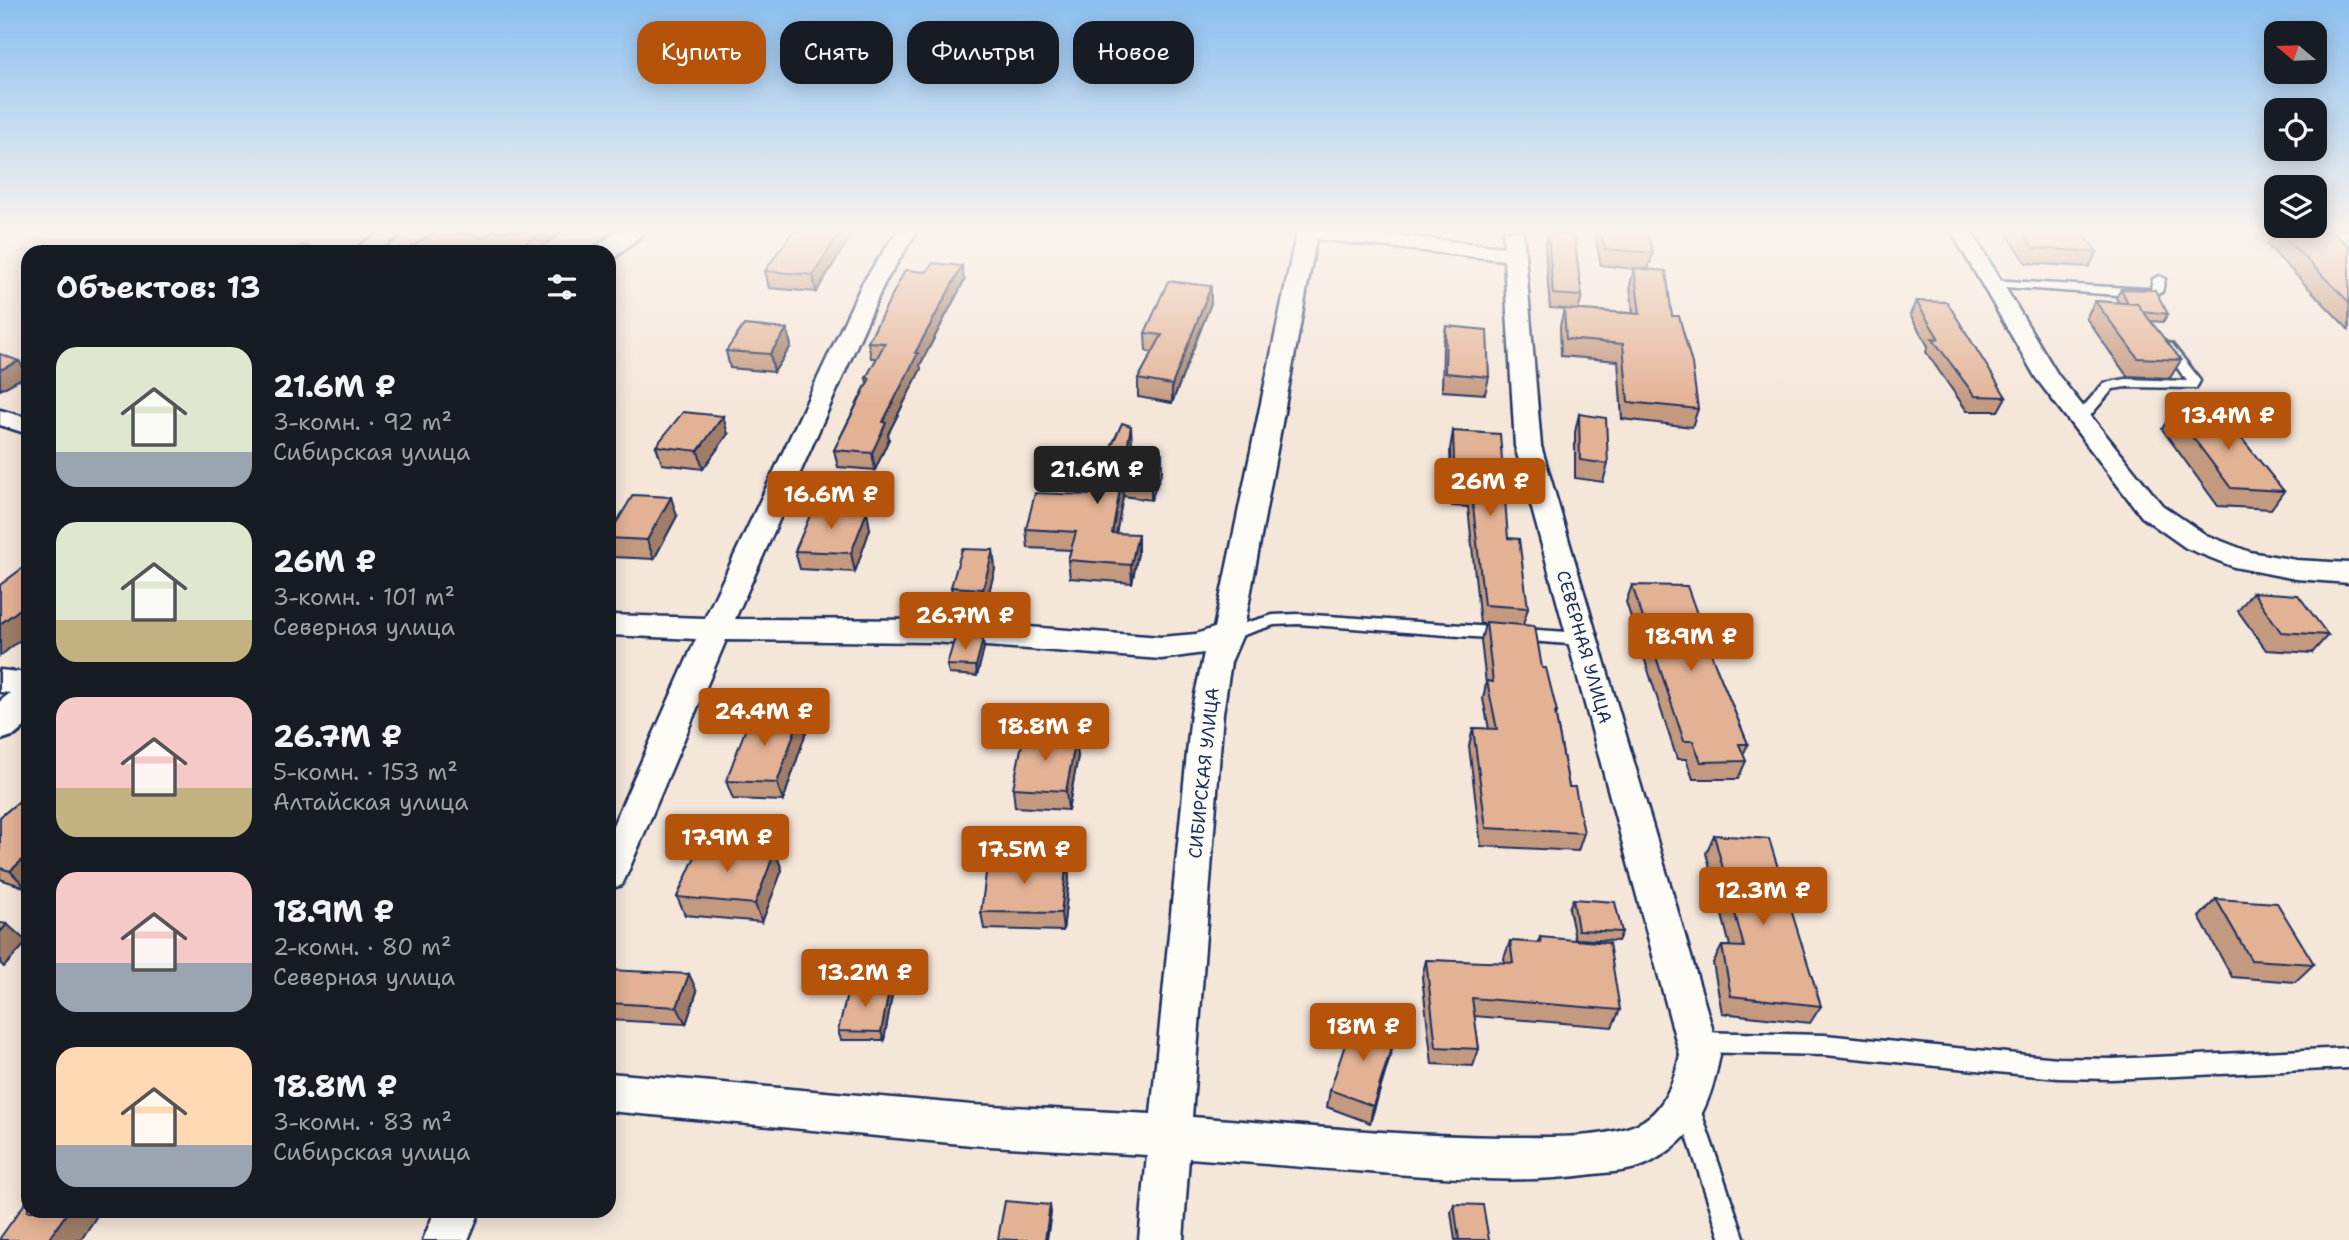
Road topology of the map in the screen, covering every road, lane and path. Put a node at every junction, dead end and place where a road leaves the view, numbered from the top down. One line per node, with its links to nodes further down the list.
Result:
1 (871, 289): 13 (street)
2 (1294, 289): 14 (street, СИБИРСКАЯ УЛИЦА)
3 (1518, 289): 15 (street, СЕВЕРНАЯ УЛИЦА)
4 (1995, 289): 9 (street)
5 (2087, 289): 6 (lane)
6 (2156, 289)
7 (2160, 336): 9 (lane)
8 (0, 417): 10 (street)
9 (2079, 420): 11 (street)
10 (21, 424)
11 (2349, 573)
12 (616, 625): 13 (street)
13 (715, 629): 14 (street); 20 (street)
14 (1228, 634): 15 (lane); 25 (street, СИБИРСКАЯ УЛИЦА)
15 (1581, 639): 21 (street, СЕВЕРНАЯ УЛИЦА)
16 (0, 681): 17 (street)
17 (21, 683)
18 (21, 707): 19 (street)
19 (0, 724)
20 (616, 858)
21 (1698, 1048): 22 (lane); 24 (street)
22 (2349, 1058)
23 (616, 1093): 25 (street)
24 (1687, 1102): 25 (street); 29 (lane)
25 (1172, 1136): 28 (street, СИБИРСКАЯ УЛИЦА)
26 (455, 1218): 27 (street)
27 (445, 1240)
28 (1161, 1240)
29 (1733, 1240)

